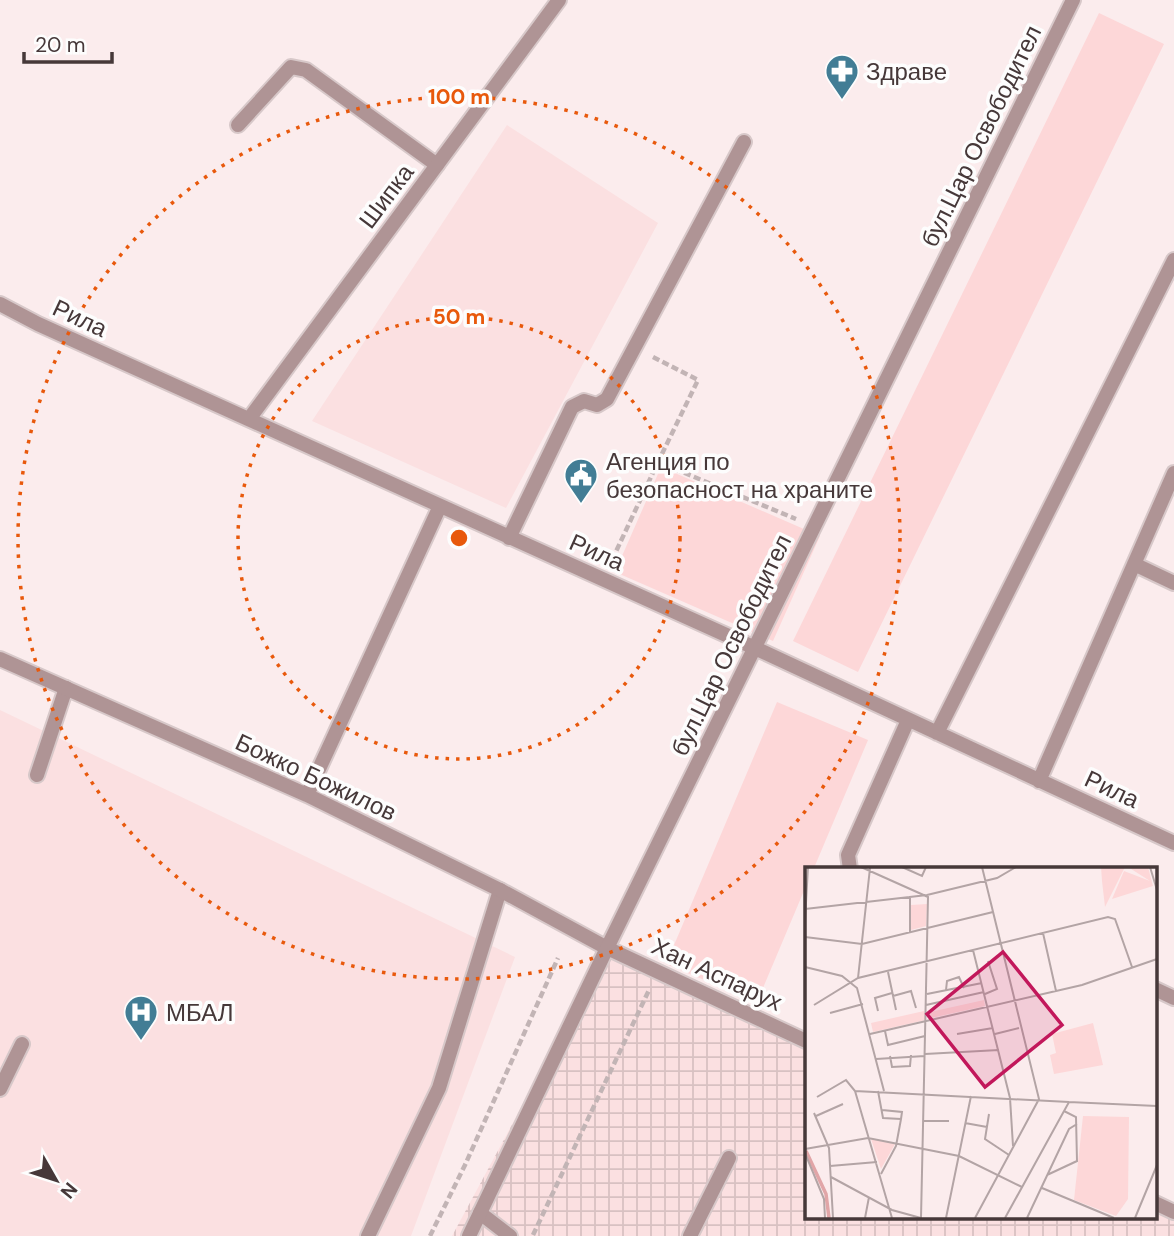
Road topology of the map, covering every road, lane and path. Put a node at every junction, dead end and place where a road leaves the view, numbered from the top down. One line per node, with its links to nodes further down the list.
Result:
1 (559, 0): 5 (street, Шипка)
2 (1073, 0): 13 (street, бул.Цар Освободител)
3 (239, 125): 5 (street)
4 (744, 142): 8 (street)
5 (437, 165): 9 (street, Шипка)
6 (1174, 260): 22 (street)
7 (0, 304): 9 (street, Рила)
8 (634, 347): 10 (path); 14 (street)
9 (249, 419): 12 (street, Рила)
10 (658, 462): 13 (path); 16 (path)
11 (1174, 472): 15 (street)
12 (440, 506): 14 (street, Рила); 25 (street)
13 (814, 527): 18 (street, бул.Цар Освободител)
14 (509, 538): 16 (street, Рила)
15 (1134, 564): 17 (street); 24 (street)
16 (602, 580): 18 (street, Рила)
17 (1174, 583)
18 (755, 648): 21 (street, Рила); 29 (street, бул.Цар Освободител)
19 (0, 659): 20 (street, Божко Божилов)
20 (66, 688): 23 (street); 25 (street, Божко Божилов)
21 (908, 720): 22 (street, Рила); 27 (street)
22 (937, 733): 24 (street, Рила)
23 (37, 775)
24 (1039, 781): 26 (street, Рила)
25 (307, 795): 28 (street, Божко Божилов)
26 (1174, 843)
27 (850, 867)
28 (500, 890): 29 (street, Божко Божилов); 41 (street)
29 (607, 948): 34 (street, Хан Аспарух); 40 (street, бул.Цар Освободител)
30 (558, 958): 42 (path)
31 (649, 989): 45 (path)
32 (1156, 989): 33 (street)
33 (1174, 998)
34 (805, 1040)
35 (22, 1044): 36 (street)
36 (0, 1089)
37 (729, 1158): 46 (street)
38 (1156, 1203): 39 (street)
39 (1174, 1212)
40 (480, 1213): 43 (street, бул.Цар Освободител); 44 (street)
41 (368, 1236)
42 (430, 1236)
43 (469, 1236)
44 (510, 1236)
45 (533, 1236)
46 (690, 1236)

